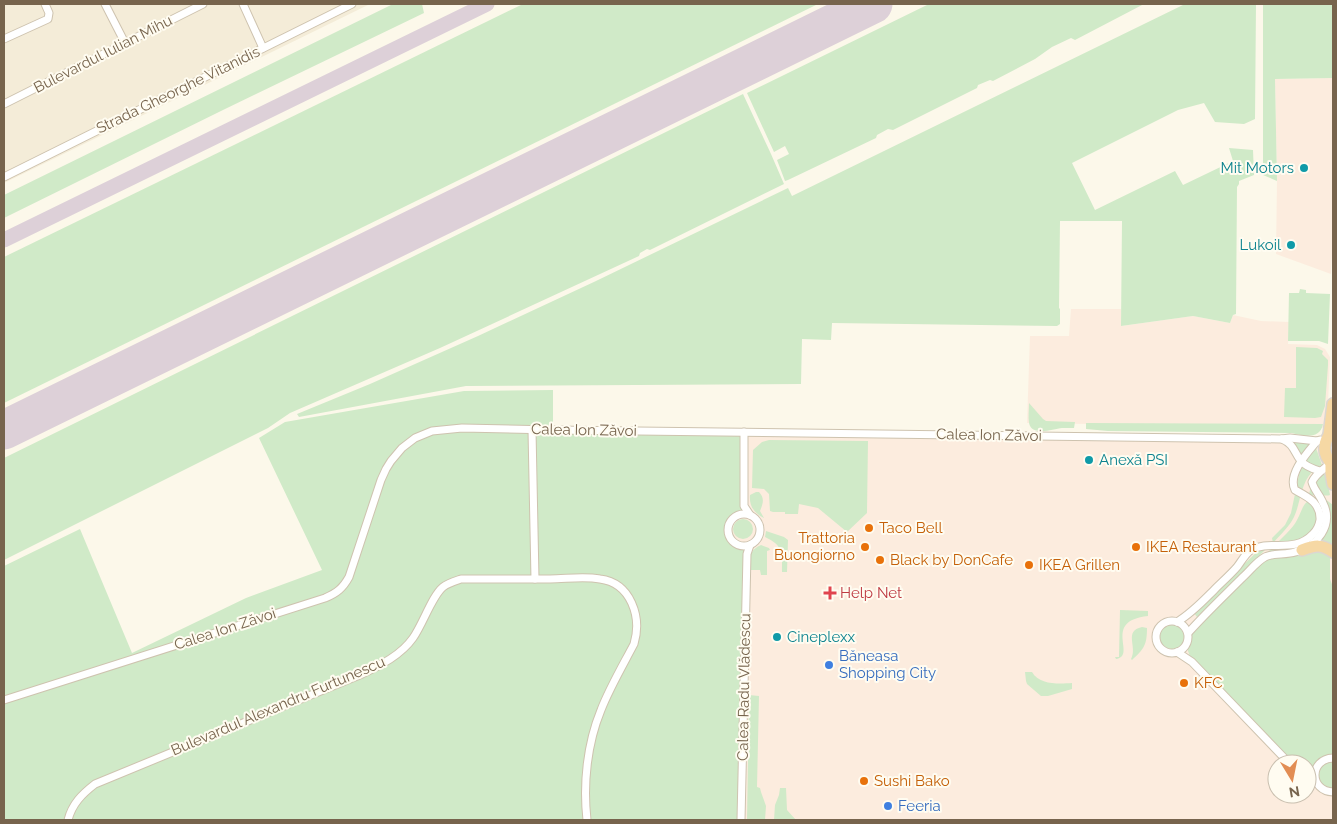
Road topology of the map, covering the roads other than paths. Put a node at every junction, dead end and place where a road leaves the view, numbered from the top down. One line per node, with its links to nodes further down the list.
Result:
1 (46, 4): 6 (street)
2 (105, 4): 7 (street)
3 (203, 4): 7 (street, Bulevardul Iulian Mihu)
4 (243, 4): 8 (street)
5 (352, 4): 8 (street, Strada Gheorghe Vitanidis)
6 (4, 39)
7 (124, 44): 9 (street, Bulevardul Iulian Mihu)
8 (263, 48): 10 (street, Strada Gheorghe Vitanidis)
9 (4, 104)
10 (4, 177)
11 (1333, 404): 14 (highway)
12 (532, 430): 13 (street, Calea Ion Zăvoi); 27 (street); 33 (street, Calea Ion Zăvoi)
13 (744, 432): 15 (street, Calea Ion Zăvoi); 19 (street)
14 (1327, 436): 15 (street, Calea Ion Zăvoi); 16 (street); 17 (highway)
15 (1281, 438): 16 (street)
16 (1301, 460): 17 (street); 28 (street)
17 (1328, 467): 18 (highway); 24 (street)
18 (1333, 484)
19 (744, 506): 20 (street); 21 (street)
20 (738, 515): 21 (street); 23 (street)
21 (750, 515): 22 (street)
22 (750, 545): 23 (street); 26 (street, Calea Radu Vlădescu)
23 (741, 546): 26 (street)
24 (1302, 550): 25 (highway); 29 (street)
25 (1333, 552)
26 (746, 554): 42 (street, Calea Radu Vlădescu)
27 (535, 579): 40 (street, Bulevardul Alexandru Furtunescu); 41 (street, Bulevardul Alexandru Furtunescu)
28 (1177, 622): 29 (street); 31 (street)
29 (1188, 633): 30 (street)
30 (1187, 642): 31 (street); 32 (street)
31 (1177, 652): 32 (street)
32 (1192, 662): 34 (street)
33 (4, 700)
34 (1280, 754)
35 (1333, 758): 36 (street)
36 (1318, 765): 37 (street)
37 (1317, 768)
38 (1317, 783): 39 (street)
39 (1333, 792)
40 (68, 820)
41 (587, 820)
42 (741, 820)

